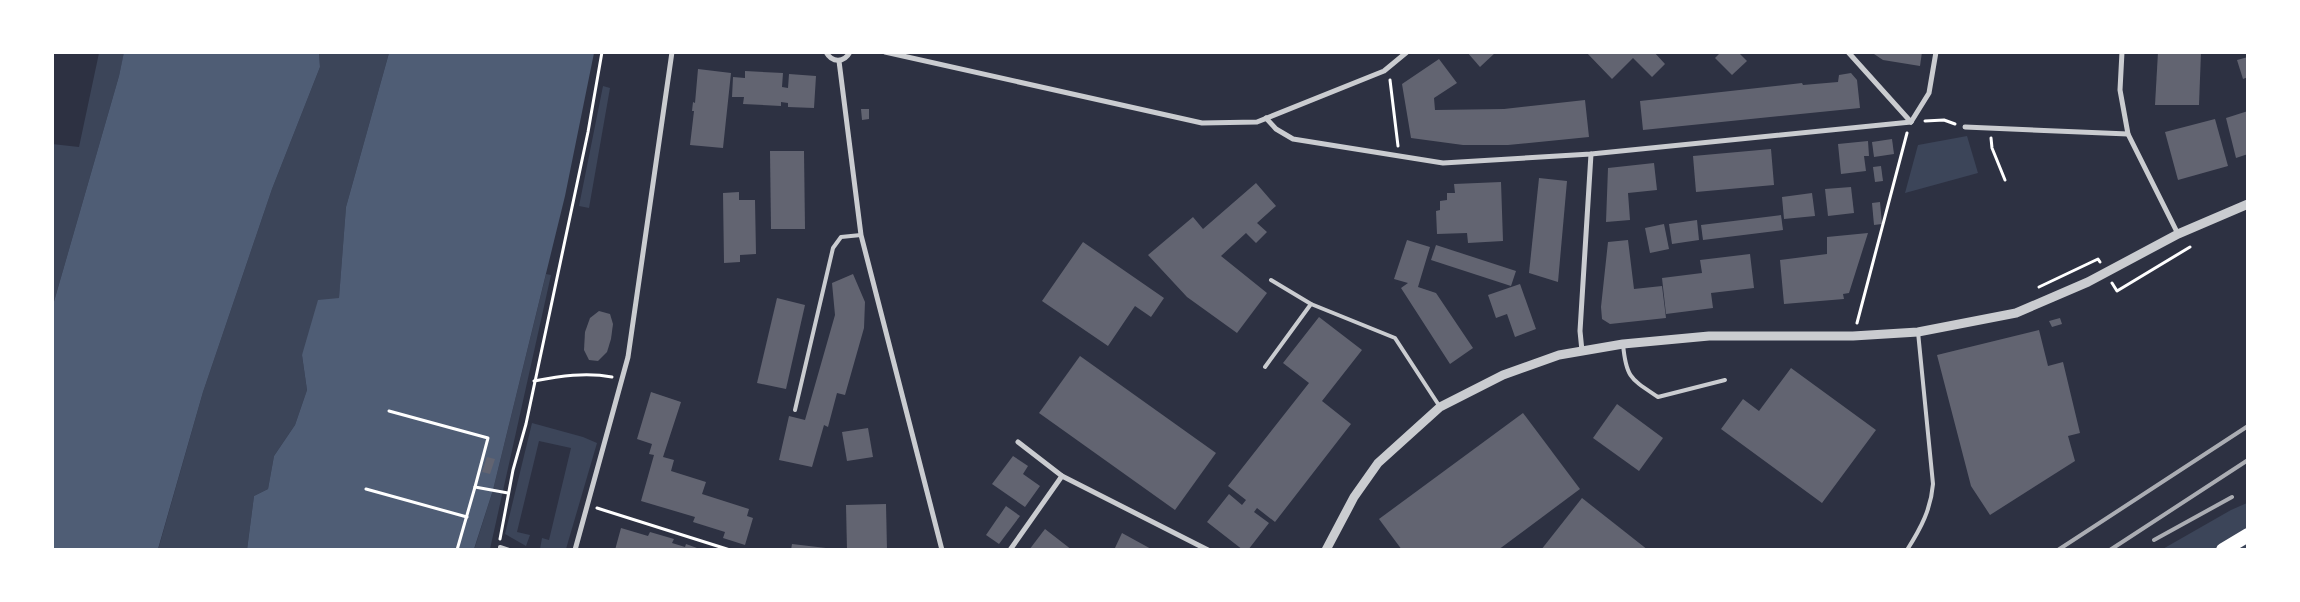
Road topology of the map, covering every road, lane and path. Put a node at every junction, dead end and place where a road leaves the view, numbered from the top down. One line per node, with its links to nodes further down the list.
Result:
1 (602, 52): 34 (path)
2 (672, 52): 32 (street)
3 (826, 52): 10 (street)
4 (850, 52): 10 (street)
5 (885, 52): 12 (street)
6 (1407, 52): 11 (street)
7 (1848, 52): 13 (street)
8 (1936, 52): 13 (street)
9 (2122, 52): 15 (street)
10 (839, 61): 22 (street)
11 (1388, 67): 12 (street); 18 (path)
12 (1266, 118): 18 (street)
13 (1911, 122): 14 (path); 17 (street); 28 (path)
14 (1965, 127): 15 (street)
15 (2128, 134): 21 (street)
16 (1992, 148): 19 (path)
17 (1591, 154): 18 (street); 30 (street)
18 (1399, 156)
19 (2005, 180)
20 (2248, 204): 21 (street)
21 (2178, 234): 27 (street)
22 (861, 235): 36 (lane); 51 (street)
23 (2190, 247): 24 (path)
24 (2142, 278)
25 (1271, 280): 26 (lane)
26 (1312, 304): 31 (lane); 35 (lane)
27 (1918, 332): 28 (street); 55 (lane)
28 (1853, 336): 29 (street)
29 (1623, 344): 30 (street); 33 (lane)
30 (1582, 351): 35 (street)
31 (1264, 367)
32 (622, 379): 34 (path); 43 (street)
33 (1725, 380)
34 (534, 381): 42 (path)
35 (1440, 407): 54 (street)
36 (795, 410)
37 (389, 411): 40 (path)
38 (1018, 442): 39 (street)
39 (1062, 476): 52 (street); 53 (street)
40 (475, 487): 42 (path); 44 (path)
41 (366, 489): 44 (path)
42 (508, 493): 46 (path)
43 (588, 505): 49 (street); 50 (path)
44 (467, 517): 47 (path)
45 (2248, 535): 56 (highway)
46 (500, 548): 48 (lane)
47 (457, 550)
48 (509, 550)
49 (575, 550)
50 (730, 550)
51 (942, 550)
52 (1010, 550)
53 (1208, 550)
54 (1326, 550)
55 (1907, 550)
56 (2223, 550)

